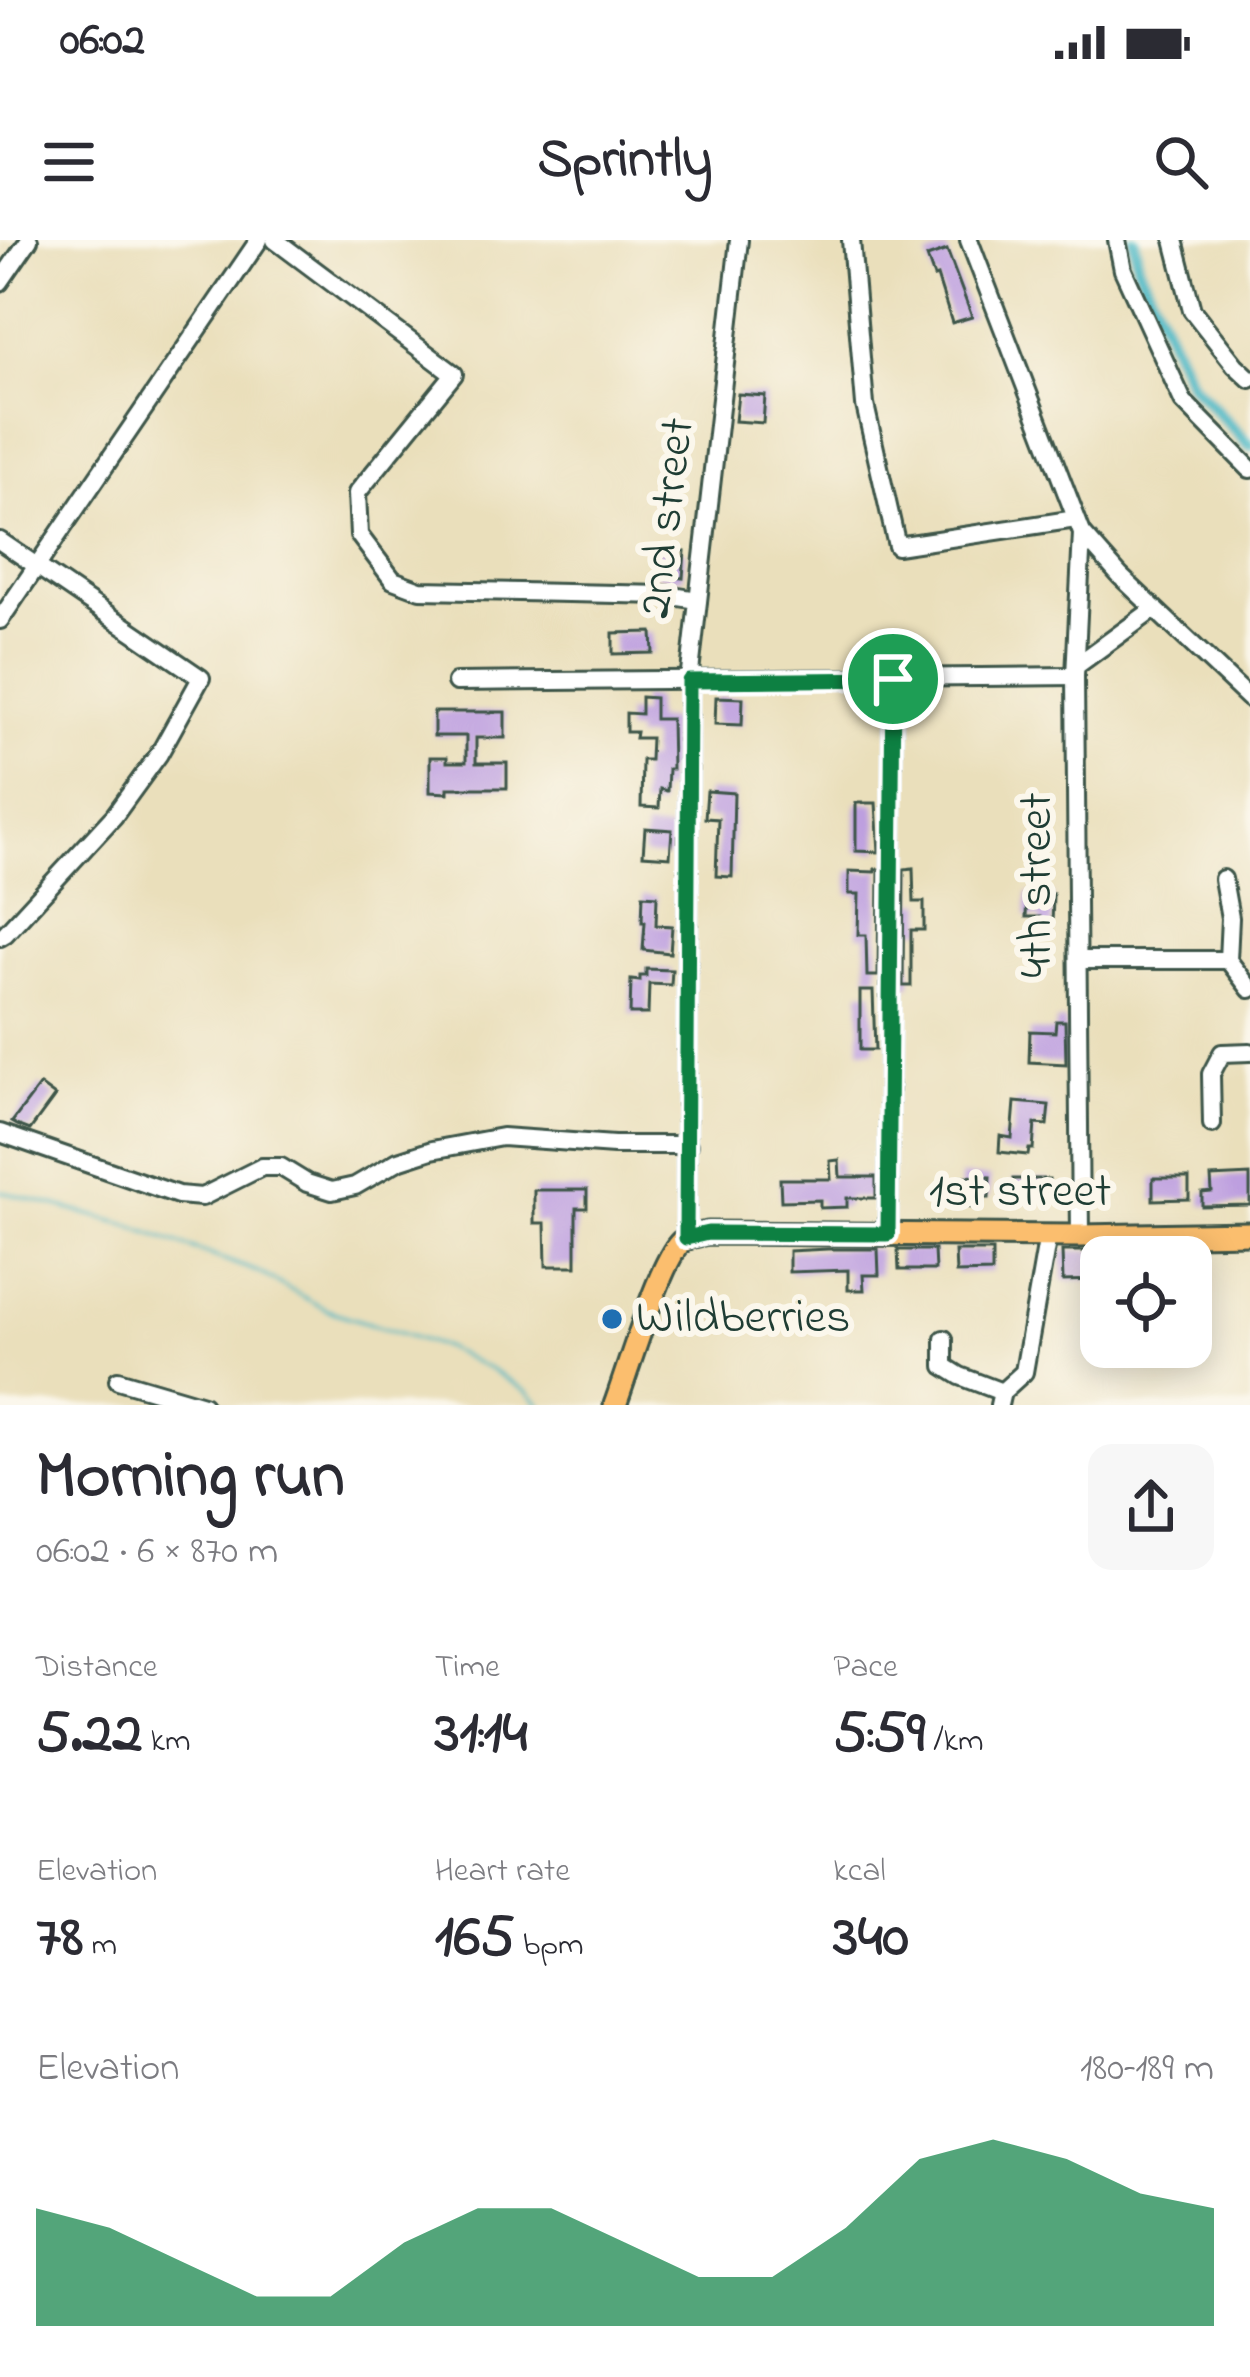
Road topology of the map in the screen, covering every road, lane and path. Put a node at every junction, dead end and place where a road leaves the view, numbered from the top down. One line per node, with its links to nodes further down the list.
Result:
1 (27, 240): 9 (street)
2 (259, 240): 14 (street)
3 (274, 240): 15 (street)
4 (739, 240): 15 (street, 2nd street)
5 (851, 240): 12 (street)
6 (969, 240): 12 (street)
7 (1117, 240): 11 (street)
8 (1174, 240): 10 (street)
9 (0, 282)
10 (1250, 379)
11 (1250, 469)
12 (1079, 526): 16 (street); 18 (street, 4th street)
13 (0, 541): 14 (street)
14 (38, 566): 17 (street); 24 (street)
15 (698, 600): 20 (street, 2nd street)
16 (1154, 608): 18 (street); 22 (street)
17 (0, 620)
18 (1076, 671): 19 (street); 25 (street, 4th street)
19 (893, 679): 20 (street); 33 (street)
20 (689, 681): 21 (street); 31 (street, 2nd street)
21 (456, 682)
22 (1250, 699)
23 (1223, 879): 26 (street)
24 (0, 937)
25 (1078, 960): 26 (street); 35 (street, 4th street)
26 (1228, 960): 27 (street)
27 (1250, 989)
28 (1250, 1052): 29 (street)
29 (1212, 1124)
30 (0, 1132): 31 (street)
31 (688, 1145): 36 (street, 2nd street)
32 (1250, 1233): 35 (main road, 1st street)
33 (888, 1234): 34 (main road, 1st street); 36 (main road, 1st street)
34 (1048, 1235): 35 (main road, 1st street); 39 (street)
35 (1080, 1236)
36 (686, 1238): 41 (main road)
37 (944, 1339): 39 (street)
38 (118, 1380): 40 (street)
39 (1001, 1399)
40 (203, 1405)
41 (615, 1405)

